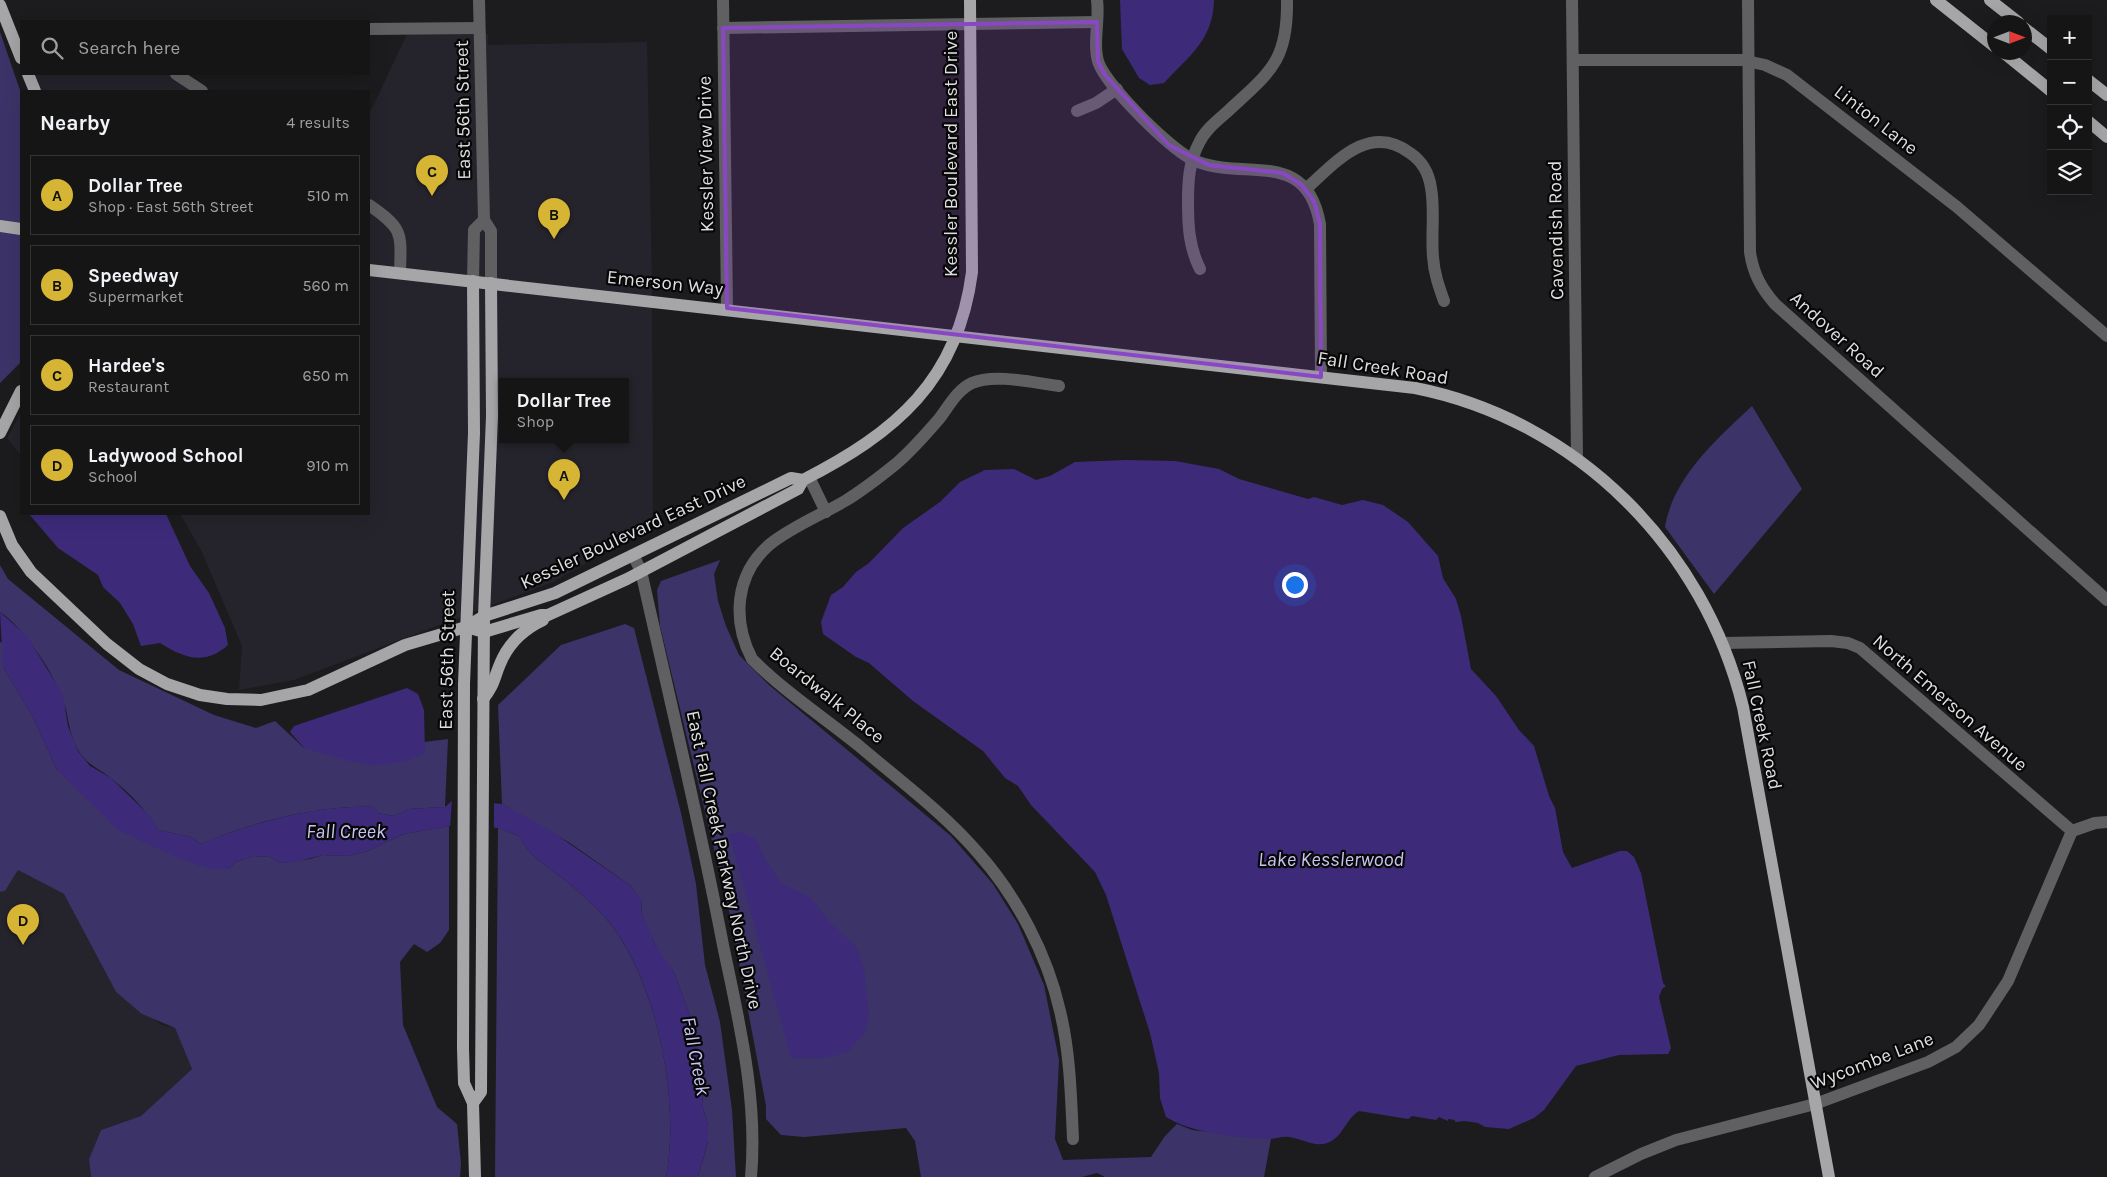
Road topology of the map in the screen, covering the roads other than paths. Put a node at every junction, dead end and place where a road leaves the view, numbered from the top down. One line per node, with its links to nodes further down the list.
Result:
1 (479, 0): 14 (street, East 56th Street)
2 (723, 0): 15 (street, Kessler View Drive)
3 (970, 0): 13 (main road, Kessler Boulevard East Drive)
4 (1097, 0): 12 (street)
5 (1287, 0): 36 (street)
6 (1572, 0): 22 (street, Cavendish Road)
7 (1748, 0): 24 (street, Andover Road)
8 (1936, 0): 19 (main road)
9 (1990, 0): 11 (main road)
10 (0, 5): 17 (main road)
11 (2009, 15)
12 (1097, 22): 13 (street); 28 (street)
13 (970, 26): 15 (street); 49 (main road, Kessler Boulevard East Drive)
14 (480, 28): 16 (street); 39 (street, East 56th Street)
15 (724, 28): 48 (street, Kessler View Drive)
16 (370, 29)
17 (16, 33): 21 (main road)
18 (2032, 34): 20 (main road)
19 (1987, 40)
20 (2047, 46)
21 (20, 53)
22 (1573, 60): 24 (street, Linton Lane); 55 (street, Cavendish Road)
23 (2012, 60): 29 (main road)
24 (1750, 61): 50 (street, Linton Lane); 61 (street, Andover Road)
25 (28, 75): 30 (main road)
26 (178, 75): 31 (street)
27 (2092, 83): 32 (main road)
28 (1117, 88): 33 (street); 36 (street)
29 (2047, 88)
30 (34, 90)
31 (200, 90)
32 (2107, 95)
33 (1077, 111)
34 (2092, 125): 35 (main road)
35 (2107, 137)
36 (1192, 160): 37 (street); 42 (street)
37 (1306, 189): 47 (street); 51 (street)
38 (370, 206): 44 (street)
39 (484, 220): 45 (street, East 56th Street); 46 (street, East 56th Street)
40 (0, 226): 41 (main road)
41 (20, 229)
42 (1200, 269)
43 (370, 270): 44 (main road, Emerson Way)
44 (400, 273): 45 (main road, Emerson Way)
45 (473, 281): 46 (main road, Emerson Way); 64 (main road, East 56th Street)
46 (491, 283): 48 (main road, Emerson Way); 63 (main road, East 56th Street)
47 (1444, 301)
48 (727, 308): 49 (main road, Emerson Way)
49 (956, 335): 51 (main road, Fall Creek Road); 56 (main road, Kessler Boulevard East Drive)
50 (2107, 336)
51 (1321, 377): 55 (main road, Fall Creek Road)
52 (1059, 386): 57 (street, Boardwalk Place)
53 (20, 393): 54 (main road)
54 (0, 433)
55 (1577, 459): 66 (main road, Fall Creek Road)
56 (806, 478): 57 (street); 59 (main road, Kessler Boulevard East Drive); 60 (main road, Kessler Boulevard East Drive)
57 (826, 512): 72 (street, Boardwalk Place)
58 (0, 516): 64 (main road)
59 (633, 555): 60 (street, East Fall Creek Parkway North Drive); 63 (main road, Kessler Boulevard East Drive)
60 (641, 572): 62 (main road, Kessler Boulevard East Drive); 74 (street, East Fall Creek Parkway North Drive)
61 (2107, 600)
62 (548, 615): 65 (main road, Kessler Boulevard East Drive); 67 (main road)
63 (484, 616): 64 (main road, Kessler Boulevard East Drive); 65 (main road, East 56th Street)
64 (466, 627): 65 (main road); 70 (main road, East 56th Street)
65 (484, 632): 67 (main road, East 56th Street)
66 (1723, 643): 69 (street, North Emerson Avenue); 71 (main road, Fall Creek Road)
67 (484, 699): 70 (main road, East 56th Street)
68 (2107, 822): 69 (street)
69 (2072, 831): 71 (street, Wycombe Lane)
70 (473, 1103): 73 (main road, East 56th Street)
71 (1815, 1104): 75 (street, Wycombe Lane); 76 (main road, Fall Creek Road)
72 (1073, 1139)
73 (476, 1177)
74 (751, 1177)
75 (1595, 1177)
76 (1829, 1177)

